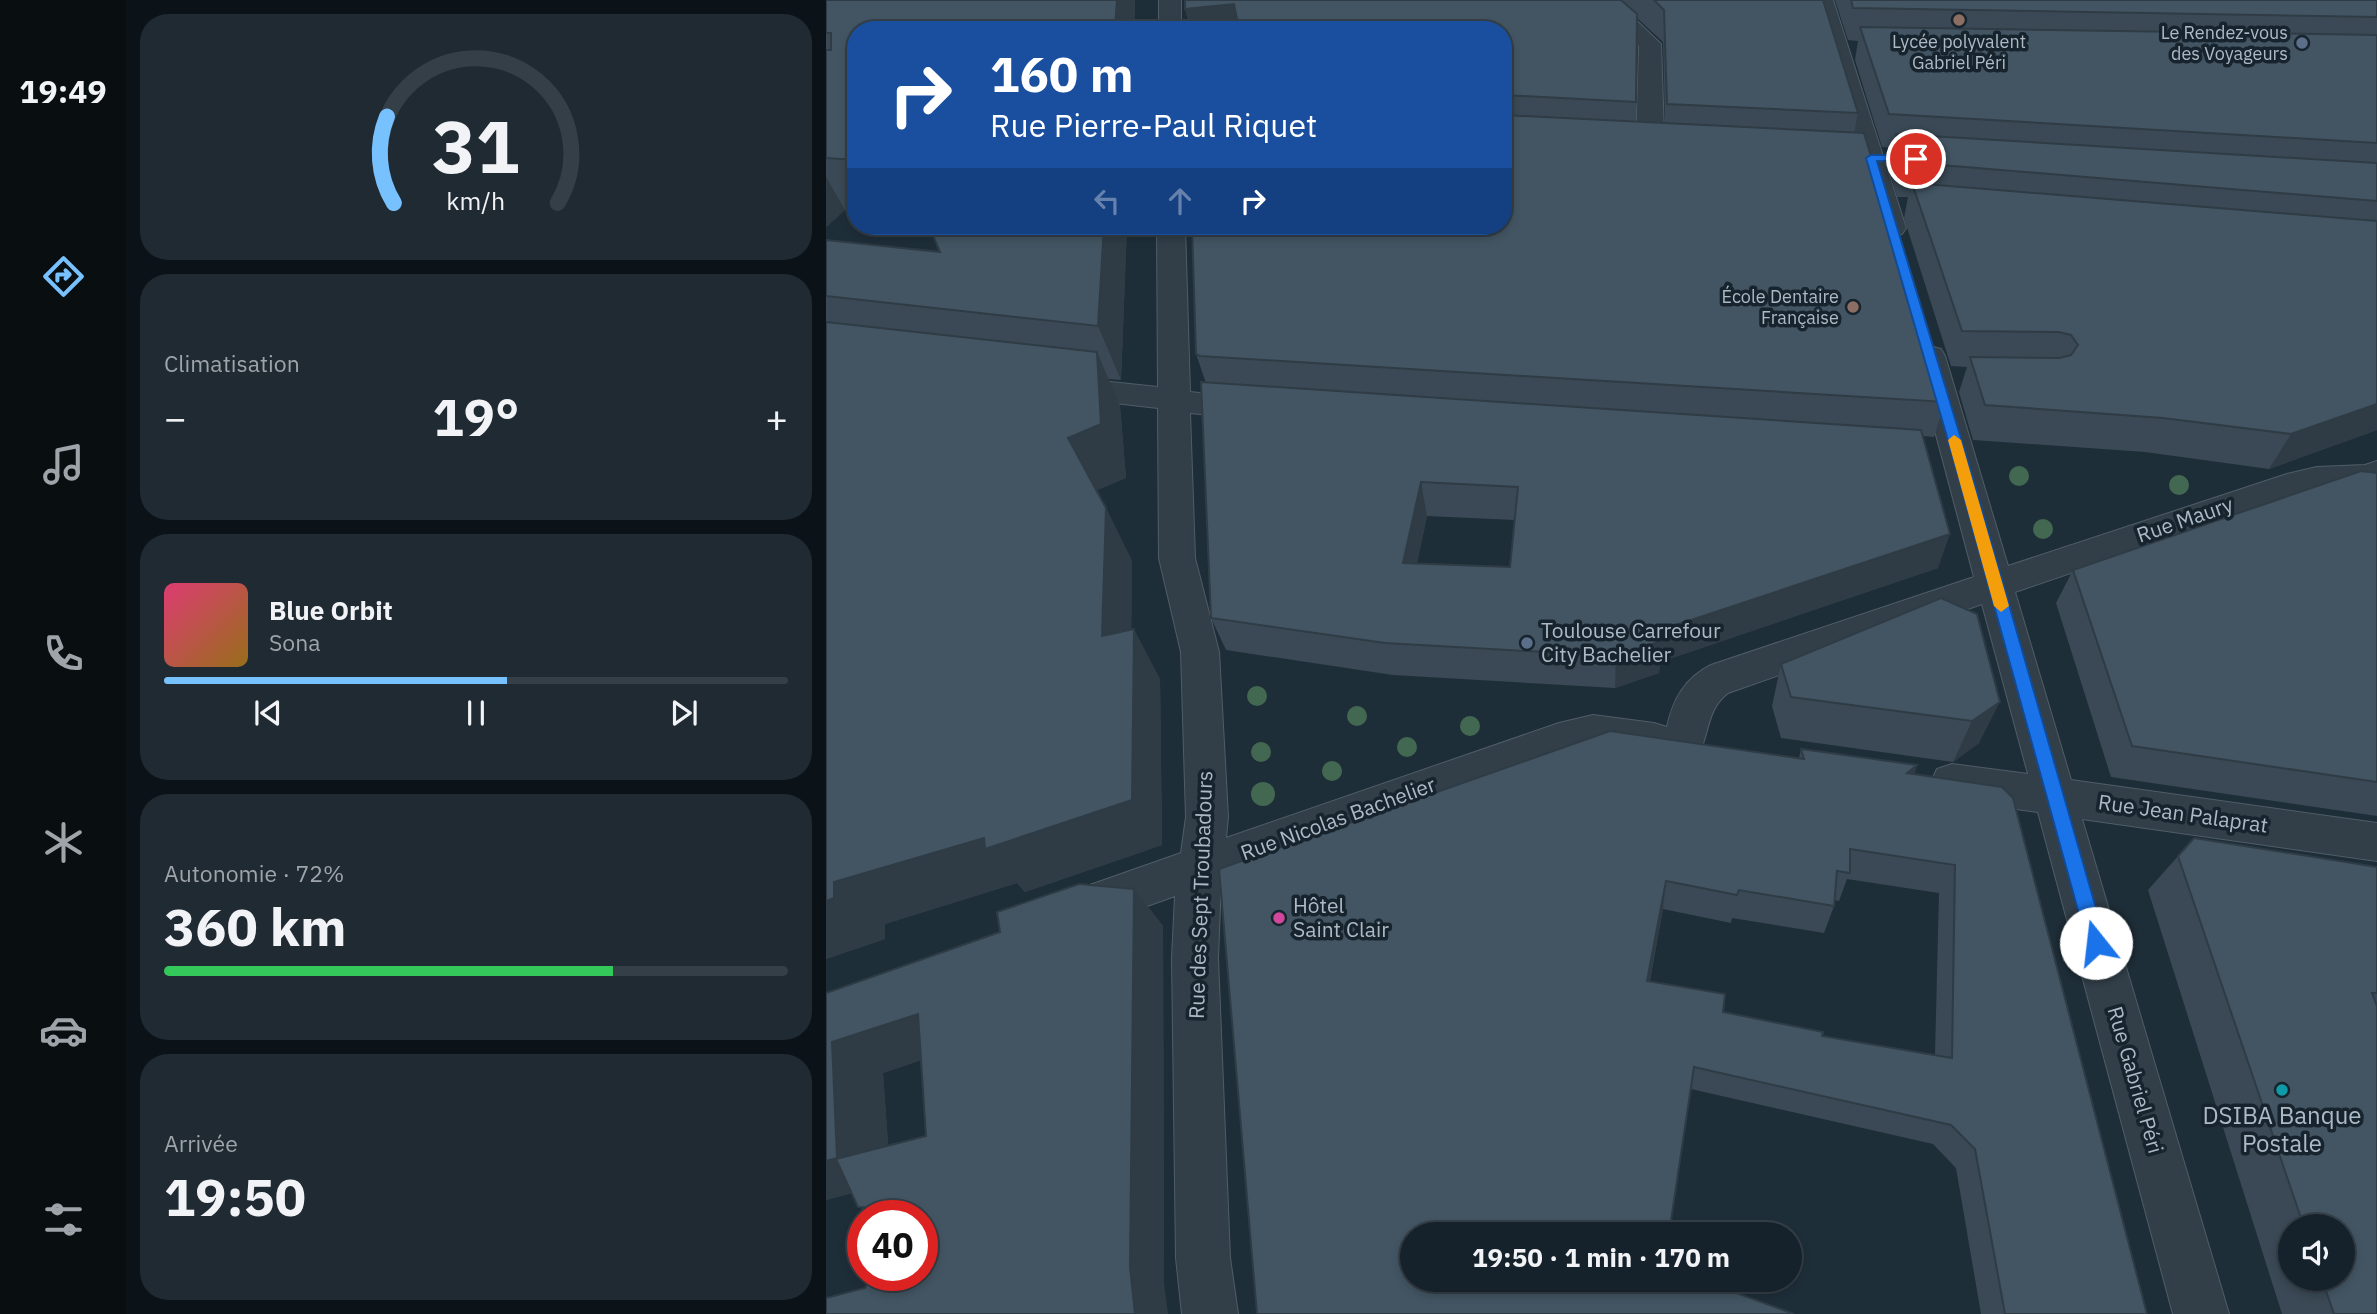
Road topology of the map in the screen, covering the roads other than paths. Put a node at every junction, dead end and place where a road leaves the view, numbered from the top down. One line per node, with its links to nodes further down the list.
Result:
1 (1170, 0): 4 (street)
2 (1602, 0): 6 (street)
3 (1822, 0): 9 (street)
4 (1170, 21)
5 (1622, 146): 6 (street)
6 (1649, 148): 7 (street)
7 (1675, 149)
8 (1171, 235): 14 (street, Rue des Sept Troubadours)
9 (1901, 259)
10 (1921, 326): 11 (street, Rue Gabriel Péri)
11 (1936, 379): 12 (street); 17 (street, Rue Gabriel Péri)
12 (1970, 379)
13 (1032, 383): 14 (street)
14 (1173, 400): 15 (street); 25 (street, Rue des Sept Troubadours)
15 (1283, 410)
16 (1920, 450): 17 (street)
17 (1958, 453): 19 (street, Rue Gabriel Péri)
18 (2376, 475): 19 (street, Rue Maury)
19 (1995, 584): 20 (street); 23 (street, Rue Gabriel Péri)
20 (1684, 744): 21 (street); 25 (street, Rue Nicolas Bachelier)
21 (1725, 749)
22 (1914, 776): 23 (street, Rue Jean Palaprat)
23 (2054, 796): 24 (street, Rue Jean Palaprat); 28 (street, Rue Gabriel Péri)
24 (2377, 842)
25 (1201, 867): 26 (street, Rue Nicolas Bachelier); 27 (street, Rue des Sept Troubadours)
26 (1045, 921)
27 (1210, 1314)
28 (2201, 1314)

